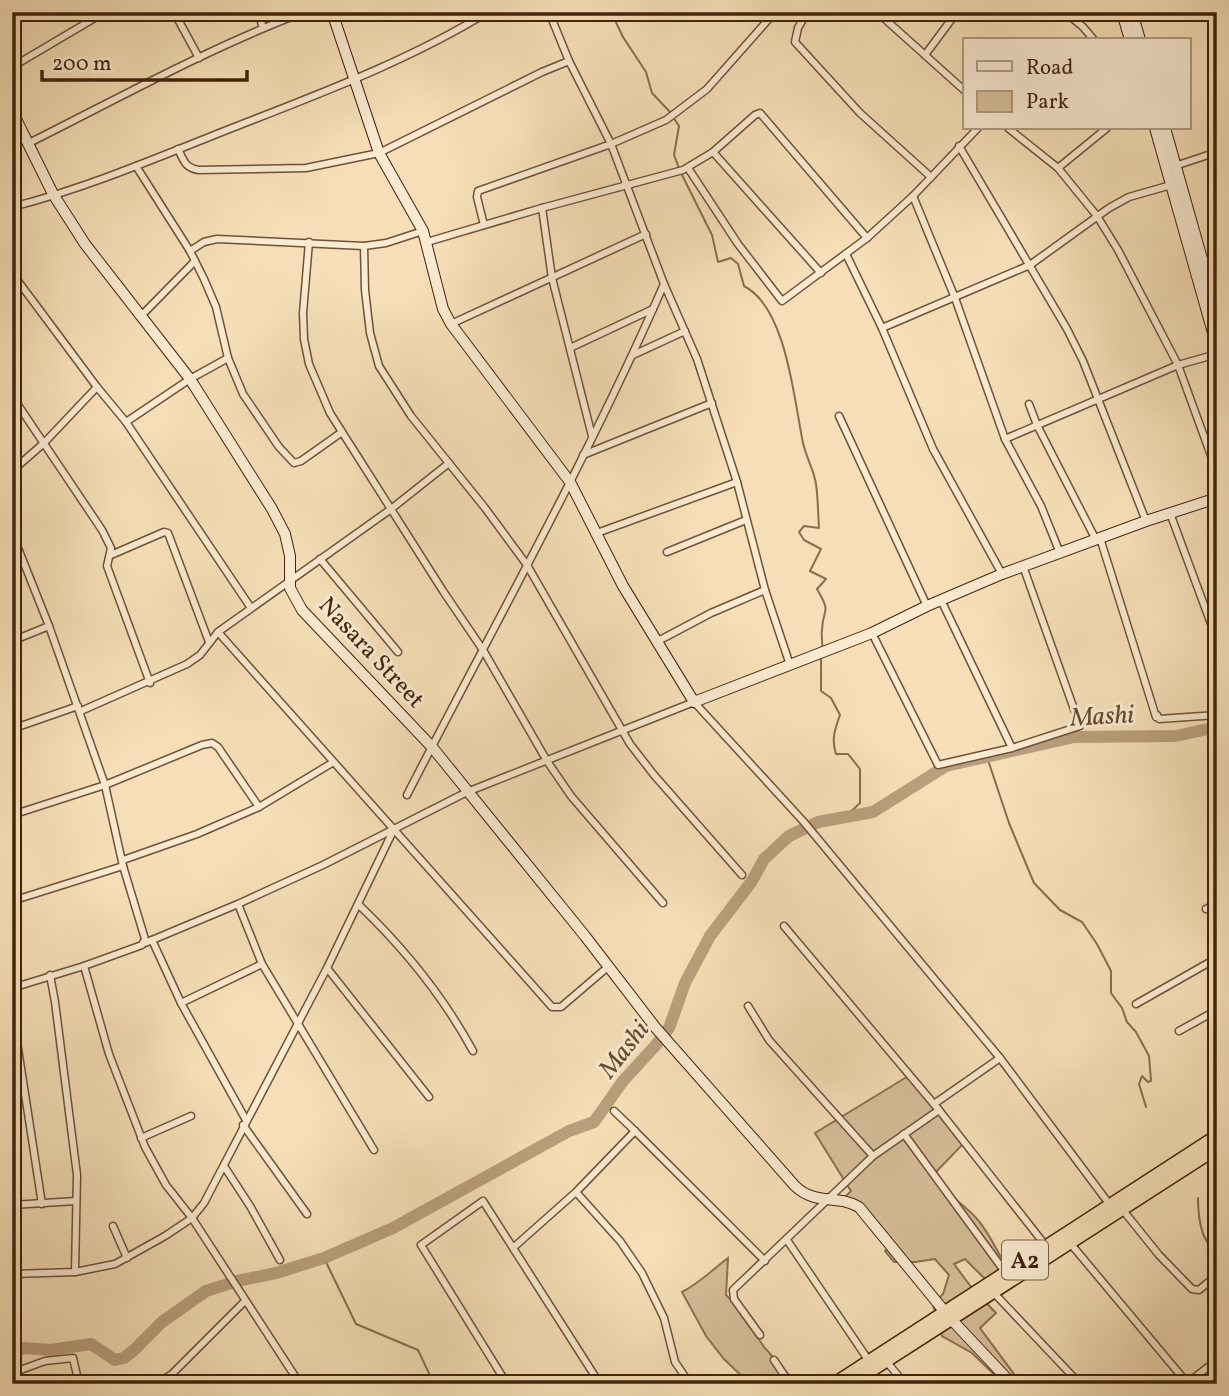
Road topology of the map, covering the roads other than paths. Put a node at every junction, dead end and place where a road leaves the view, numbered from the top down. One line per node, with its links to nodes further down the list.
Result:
1 (105, 12): 24 (street)
2 (174, 12): 22 (street)
3 (258, 12): 17 (street)
4 (304, 12): 17 (street)
5 (332, 12): 25 (street)
6 (488, 12): 25 (street)
7 (549, 12): 23 (street)
8 (775, 12): 34 (street)
9 (807, 12): 44 (street)
10 (877, 12): 21 (street)
11 (957, 12): 21 (street)
12 (1065, 12): 18 (street)
13 (1122, 12): 19 (street)
14 (1132, 12): 20 (street)
15 (1208, 12): 16 (street)
16 (1217, 24)
17 (264, 28): 22 (street)
18 (1092, 38)
19 (1129, 38)
20 (1139, 38)
21 (925, 55): 26 (street)
22 (199, 58): 33 (street)
23 (569, 61): 34 (street); 39 (street)
24 (12, 67)
25 (355, 79): 36 (street); 39 (street)
26 (963, 89)
27 (12, 111): 33 (street, Nasara Street)
28 (976, 130): 35 (street)
29 (1011, 130): 43 (street)
30 (1105, 130): 43 (street)
31 (1155, 130): 46 (street)
32 (1165, 130): 41 (street)
33 (29, 143): 47 (street, Nasara Street)
34 (611, 144): 45 (street); 52 (street)
35 (960, 146): 44 (street); 62 (street)
36 (178, 149): 39 (street); 40 (street)
37 (713, 152): 42 (street); 55 (street); 64 (street)
38 (1217, 152): 41 (street)
39 (379, 153): 53 (street)
40 (136, 166): 47 (street); 59 (street)
41 (1175, 166): 71 (street)
42 (688, 167): 45 (street); 64 (street)
43 (1059, 168): 51 (street)
44 (931, 177): 48 (street)
45 (627, 184): 50 (street); 54 (street)
46 (1171, 185): 51 (street); 76 (street)
47 (53, 194): 49 (street); 72 (street, Nasara Street)
48 (913, 196): 55 (street); 69 (street)
49 (12, 207)
50 (542, 208): 52 (street); 65 (street)
51 (1097, 216): 62 (street); 81 (street)
52 (484, 225): 57 (street)
53 (423, 231): 57 (street); 58 (street)
54 (646, 234): 65 (street); 67 (street)
55 (867, 237): 60 (street)
56 (309, 242): 58 (street); 59 (street); 91 (street)
57 (427, 242): 73 (street)
58 (364, 246): 96 (street)
59 (190, 251): 61 (street)
60 (846, 254): 64 (street); 74 (street)
61 (195, 261): 72 (street); 80 (street)
62 (1030, 265): 69 (street); 85 (street)
63 (12, 273): 66 (street)
64 (821, 273)
65 (552, 278): 73 (street); 77 (street)
66 (19, 282): 68 (street); 83 (street)
67 (664, 284): 70 (street); 75 (street)
68 (12, 288)
69 (955, 298): 74 (street); 93 (street)
70 (653, 309): 77 (street); 79 (street)
71 (1217, 312)
72 (141, 316): 82 (street, Nasara Street)
73 (451, 324): 99 (street)
74 (882, 328): 116 (street)
75 (685, 331): 79 (street); 86 (street)
76 (1217, 347)
77 (570, 348): 92 (street)
78 (1217, 354): 81 (street)
79 (633, 355): 92 (street)
80 (228, 358): 82 (street); 91 (street)
81 (1178, 365): 85 (street); 98 (street)
82 (190, 379): 89 (street); 117 (street, Nasara Street)
83 (97, 387): 89 (street); 94 (street)
84 (12, 396): 94 (street)
85 (1098, 397): 90 (street); 105 (street)
86 (712, 403): 95 (street); 100 (street)
87 (1029, 404): 90 (street)
88 (839, 416): 120 (street)
89 (126, 422): 121 (street)
90 (1037, 425): 93 (street); 108 (street)
91 (342, 432): 102 (street)
92 (592, 436): 95 (street)
93 (1005, 439): 111 (street)
94 (44, 443): 97 (street); 112 (street)
95 (583, 455): 99 (street)
96 (449, 463): 102 (street); 114 (street)
97 (12, 471)
98 (1217, 472)
99 (570, 482): 107 (street); 114 (street)
100 (737, 482): 104 (street); 107 (street)
101 (1217, 498): 103 (street)
102 (391, 509): 113 (street); 129 (street)
103 (1170, 513): 105 (street); 126 (street)
104 (746, 520): 110 (street); 118 (street)
105 (1146, 521): 108 (street)
106 (12, 533): 109 (street)
107 (597, 533): 127 (street)
108 (1098, 539): 111 (street); 135 (street)
109 (14, 541): 122 (street)
110 (667, 552)
111 (1060, 553): 115 (street)
112 (111, 555): 128 (street); 132 (street)
113 (320, 559): 117 (street); 130 (street)
114 (527, 565): 129 (street); 137 (street)
115 (1023, 566): 116 (street); 139 (street)
116 (1002, 574): 119 (street)
117 (290, 580): 121 (street); 138 (street, Nasara Street)
118 (765, 590): 127 (street); 131 (street)
119 (941, 600): 120 (street); 139 (street)
120 (927, 606): 124 (street)
121 (251, 608): 123 (street)
122 (49, 626): 125 (street); 134 (street)
123 (218, 632): 128 (street); 141 (street)
124 (872, 634): 131 (street); 139 (street)
125 (12, 640)
126 (1217, 640)
127 (658, 641): 133 (street)
128 (209, 642): 132 (street)
129 (483, 650): 138 (street); 140 (street)
130 (398, 652)
131 (790, 665): 133 (street)
132 (150, 682): 134 (street)
133 (694, 702): 137 (street); 173 (street)
134 (79, 709): 136 (street); 142 (street)
135 (1217, 715)
136 (12, 729)
137 (620, 730): 140 (street); 149 (street)
138 (432, 747): 143 (street, Nasara Street); 144 (street)
139 (1012, 748)
140 (547, 761): 143 (street); 151 (street)
141 (332, 763): 145 (street); 147 (street)
142 (105, 785): 145 (street); 146 (street); 148 (street)
143 (467, 792): 147 (street); 161 (street, Nasara Street)
144 (408, 795)
145 (259, 807): 148 (street)
146 (12, 815)
147 (394, 829): 153 (street); 154 (street); 161 (street)
148 (123, 863): 150 (street); 157 (street)
149 (742, 875)
150 (12, 901)
151 (663, 903)
152 (1217, 903): 155 (street)
153 (239, 904): 157 (street); 159 (street)
154 (359, 905): 162 (street); 172 (street)
155 (1206, 908)
156 (784, 926): 175 (street)
157 (148, 941): 160 (street); 165 (street)
158 (1217, 958): 166 (street)
159 (262, 964): 165 (street); 170 (street)
160 (84, 966): 163 (street); 182 (street)
161 (608, 966): 188 (street, Nasara Street)
162 (327, 968): 170 (street); 174 (street)
163 (50, 975): 164 (street); 189 (street)
164 (12, 988)
165 (181, 1003): 178 (street)
166 (1136, 1004)
167 (748, 1006): 185 (street)
168 (12, 1010): 190 (street)
169 (1217, 1010): 171 (street)
170 (298, 1024): 178 (street); 184 (street)
171 (1179, 1031)
172 (473, 1051)
173 (1000, 1058): 175 (street); 192 (street)
174 (429, 1097)
175 (936, 1107): 180 (street); 199 (street)
176 (614, 1111): 179 (street)
177 (191, 1116): 182 (street)
178 (244, 1122): 186 (street); 193 (street)
179 (635, 1131): 187 (street); 202 (street)
180 (904, 1134): 185 (street); 204 (street)
181 (1217, 1136): 192 (highway, A2)
182 (141, 1138): 194 (street)
183 (1217, 1148): 192 (highway, A2)
184 (374, 1150)
185 (873, 1156): 188 (street)
186 (223, 1167): 194 (street); 201 (street)
187 (576, 1192): 198 (street); 222 (street)
188 (830, 1199): 196 (street); 209 (street, Nasara Street)
189 (76, 1201): 190 (street); 203 (street)
190 (41, 1204): 191 (street)
191 (12, 1205)
192 (1116, 1207): 197 (highway, A2); 199 (highway, A2); 206 (street)
193 (307, 1214)
194 (192, 1218): 200 (street); 208 (street)
195 (113, 1226): 200 (street)
196 (787, 1240): 202 (street); 213 (street)
197 (1070, 1243): 207 (highway, A2); 216 (street)
198 (514, 1247): 220 (street); 221 (street)
199 (1046, 1247): 204 (highway, A2)
200 (127, 1258): 203 (street)
201 (280, 1259)
202 (765, 1261): 210 (street)
203 (75, 1272): 205 (street)
204 (1005, 1272): 209 (highway, A2)
205 (12, 1274)
206 (1217, 1275)
207 (993, 1292): 209 (highway, A2); 228 (street)
208 (246, 1301): 218 (street); 219 (street)
209 (948, 1315): 213 (highway, A2); 214 (highway, A2); 227 (street, Nasara Street)
210 (760, 1335)
211 (774, 1360): 223 (street)
212 (1217, 1360): 216 (street)
213 (869, 1361): 224 (highway, A2)
214 (886, 1361): 225 (highway, A2); 226 (street)
215 (12, 1373): 217 (street)
216 (1187, 1383)
217 (79, 1384)
218 (156, 1384)
219 (300, 1384)
220 (507, 1384)
221 (600, 1384)
222 (690, 1384)
223 (790, 1384)
224 (834, 1384)
225 (850, 1384)
226 (905, 1384)
227 (1012, 1384)
228 (1080, 1384)

